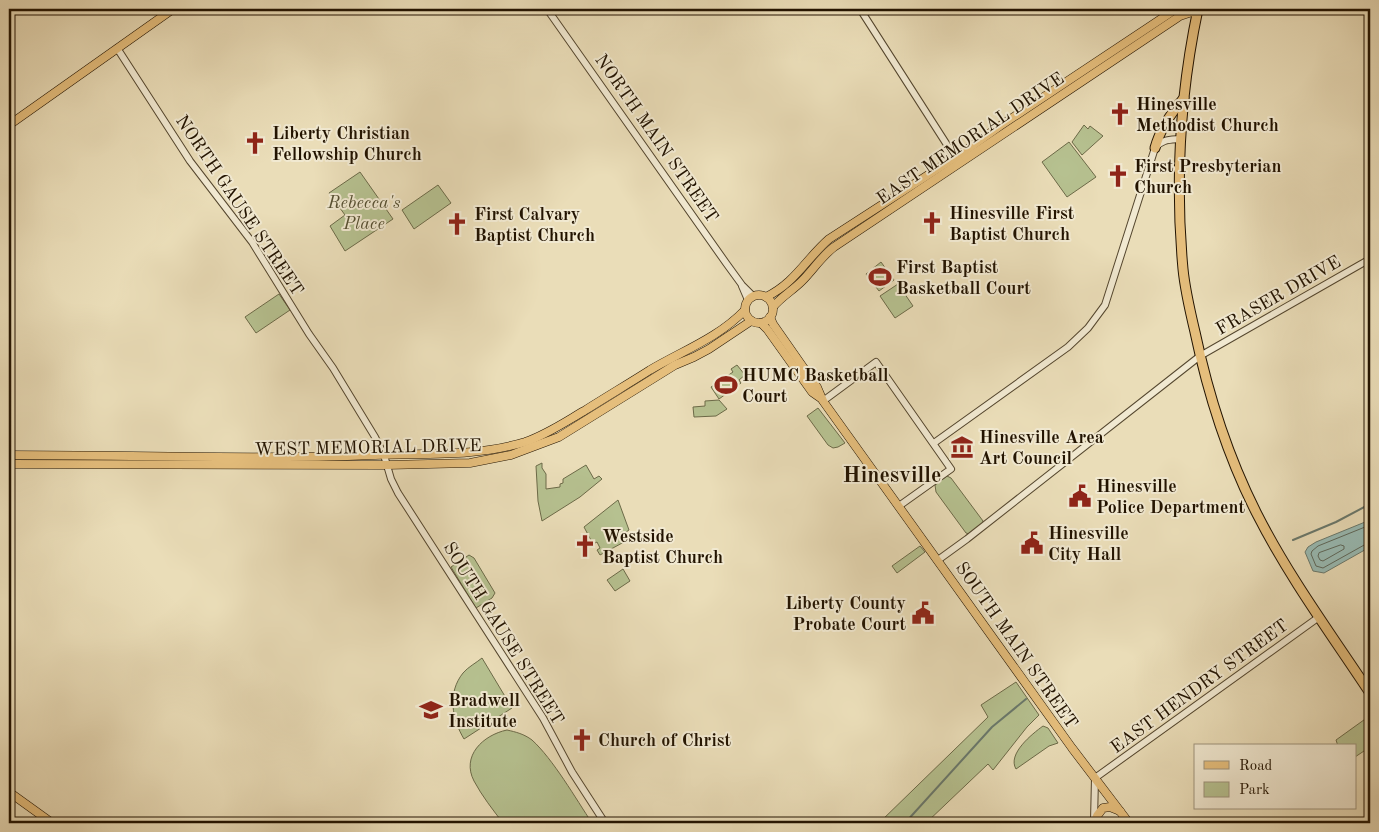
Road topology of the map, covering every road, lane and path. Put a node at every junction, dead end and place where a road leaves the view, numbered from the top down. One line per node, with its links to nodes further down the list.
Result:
1 (173, 9): 6 (main road)
2 (547, 9): 14 (street, NORTH MAIN STREET)
3 (860, 9): 11 (street)
4 (1176, 9): 11 (main road, EAST MEMORIAL DRIVE)
5 (1198, 9): 7 (highway); 11 (main road, EAST MEMORIAL DRIVE)
6 (117, 48): 8 (main road); 24 (street, NORTH GAUSE STREET)
7 (1184, 98): 9 (highway); 10 (highway)
8 (9, 125)
9 (1181, 139): 10 (street); 20 (highway)
10 (1155, 148): 22 (street)
11 (957, 160): 13 (main road, EAST MEMORIAL DRIVE); 15 (main road, EAST MEMORIAL DRIVE)
12 (1370, 259): 20 (street, FRASER DRIVE)
13 (766, 297): 14 (main road); 15 (main road)
14 (750, 298): 16 (main road)
15 (772, 307): 17 (main road)
16 (745, 310): 18 (main road); 24 (main road, WEST MEMORIAL DRIVE)
17 (770, 317): 19 (main road); 21 (main road)
18 (751, 321): 19 (main road); 26 (main road, WEST MEMORIAL DRIVE)
19 (761, 322): 21 (main road)
20 (1200, 356): 28 (street, FRASER DRIVE); 29 (highway)
21 (823, 401): 22 (street); 27 (main road, SOUTH MAIN STREET)
22 (934, 443): 27 (street)
23 (9, 455): 24 (main road, WEST MEMORIAL DRIVE)
24 (384, 455): 26 (street, SOUTH GAUSE STREET)
25 (9, 464): 26 (main road, WEST MEMORIAL DRIVE)
26 (386, 465): 35 (street, SOUTH GAUSE STREET)
27 (900, 506): 28 (main road, SOUTH MAIN STREET)
28 (938, 560): 31 (main road, SOUTH MAIN STREET)
29 (1319, 617): 30 (highway); 31 (street, EAST HENDRY STREET)
30 (1370, 693)
31 (1095, 778): 33 (main road, SOUTH MAIN STREET); 36 (street)
32 (9, 792): 34 (main road)
33 (1120, 812): 36 (main road); 37 (main road, SOUTH MAIN STREET)
34 (52, 823)
35 (605, 823)
36 (1094, 823)
37 (1129, 823)

